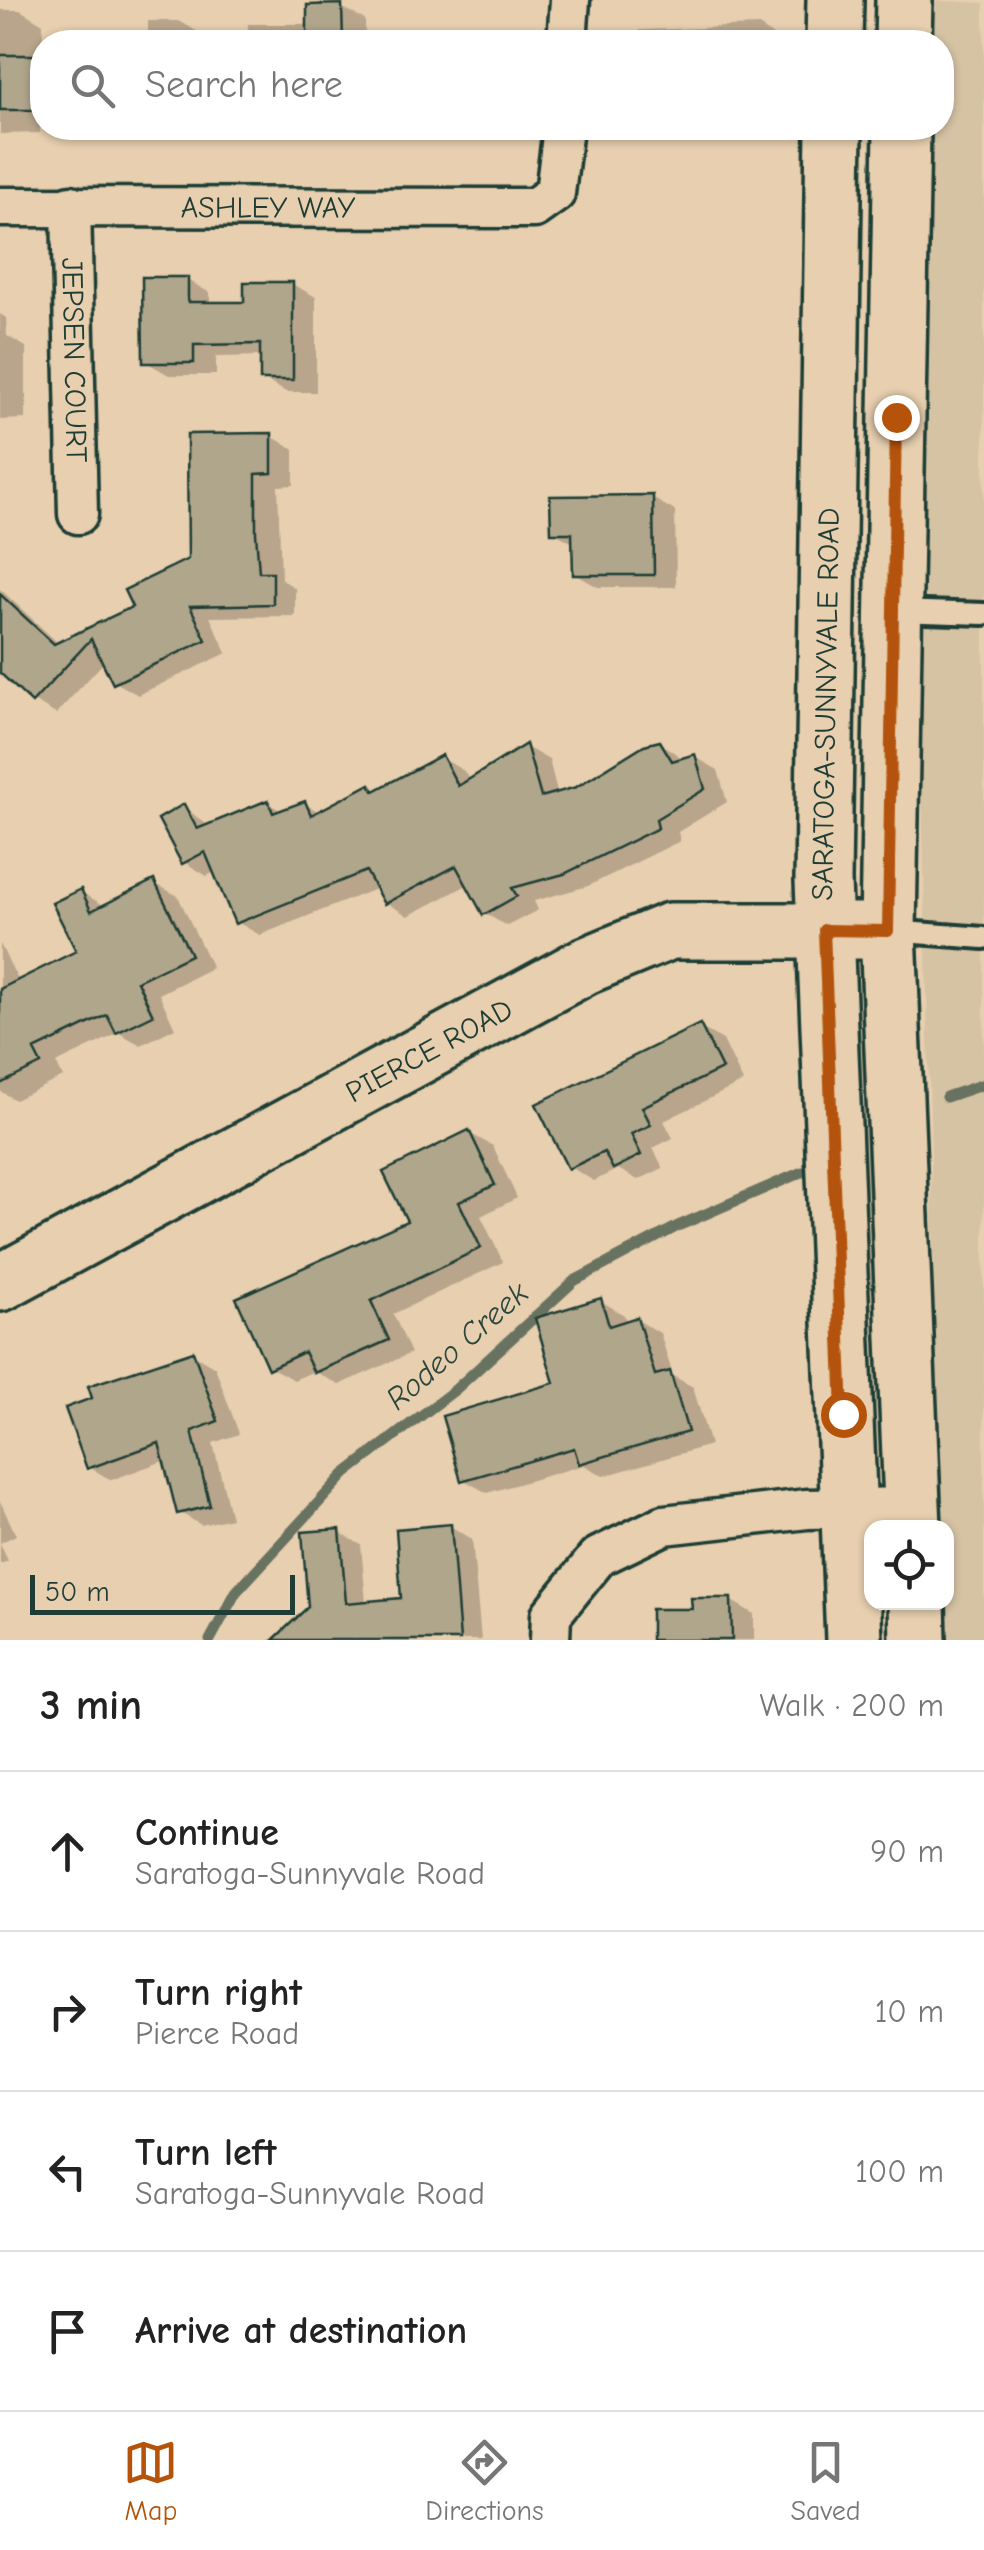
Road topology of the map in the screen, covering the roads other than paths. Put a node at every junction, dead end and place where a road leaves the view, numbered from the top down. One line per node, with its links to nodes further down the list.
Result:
1 (570, 0): 4 (street)
2 (835, 0): 5 (main road)
3 (904, 0): 6 (main road)
4 (569, 30)
5 (834, 30)
6 (903, 30)
7 (561, 140): 10 (street, ASHLEY WAY)
8 (834, 140): 15 (main road, SARATOGA-SUNNYVALE ROAD)
9 (902, 140): 13 (main road)
10 (71, 206): 11 (street, ASHLEY WAY); 12 (street, JEPSEN COURT)
11 (0, 208)
12 (78, 514)
13 (893, 611): 14 (lane); 16 (main road)
14 (984, 614)
15 (824, 930): 16 (main road, PIERCE ROAD); 18 (main road, PIERCE ROAD); 19 (main road, SARATOGA-SUNNYVALE ROAD)
16 (888, 931): 17 (lane); 20 (main road)
17 (984, 938)
18 (0, 1283)
19 (848, 1507): 20 (street); 22 (street); 23 (main road, SARATOGA-SUNNYVALE ROAD)
20 (913, 1517)
21 (917, 1610): 24 (main road)
22 (550, 1640)
23 (854, 1640)
24 (918, 1640)

